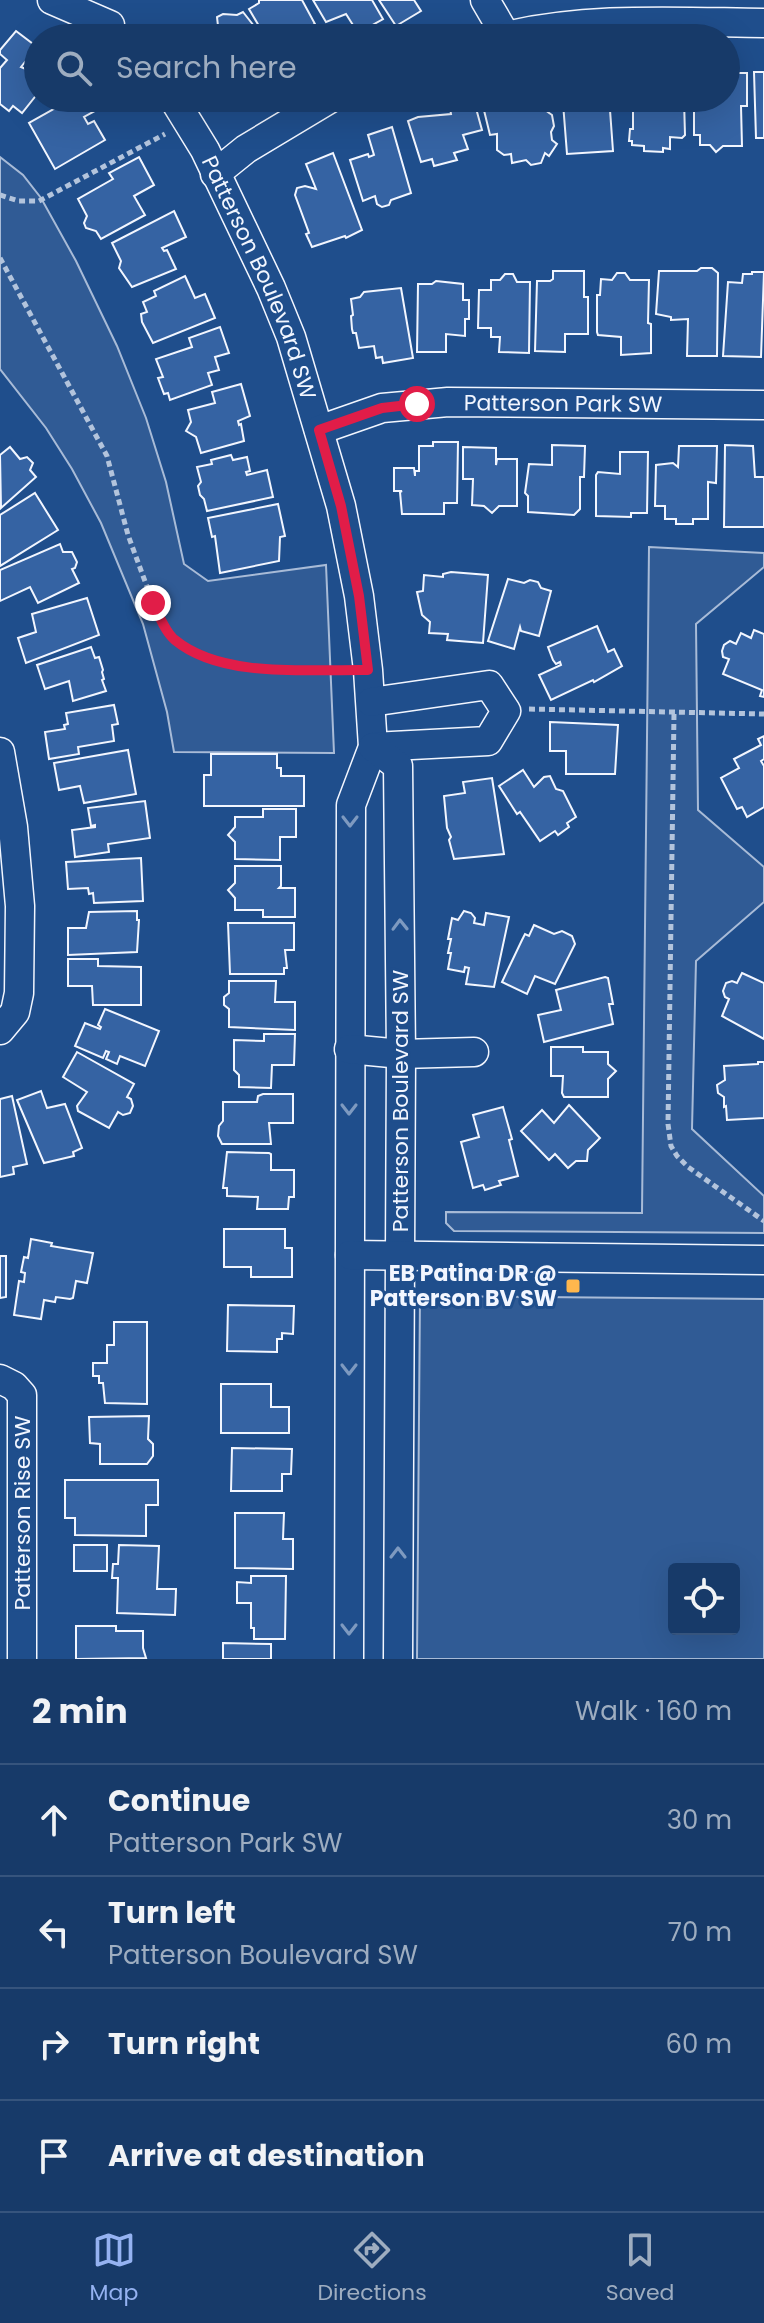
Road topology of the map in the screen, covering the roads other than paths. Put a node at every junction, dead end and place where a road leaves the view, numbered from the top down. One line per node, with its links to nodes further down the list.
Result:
1 (52, 0): 5 (street)
2 (89, 0): 6 (street)
3 (485, 0): 7 (street)
4 (764, 23): 8 (street)
5 (100, 24)
6 (109, 24)
7 (496, 24)
8 (596, 24)
9 (182, 112): 11 (street, Patterson Boulevard SW)
10 (308, 112): 11 (street)
11 (215, 174): 13 (street, Patterson Boulevard SW)
12 (764, 405): 13 (street, Patterson Park SW)
13 (319, 430): 14 (street, Patterson Boulevard SW)
14 (371, 702): 15 (street, Patterson Boulevard SW); 15 (street)
15 (373, 747): 18 (street, Patterson Boulevard SW, one-way to 18); 20 (street, Patterson Boulevard SW, one-way to 15)
16 (0, 752): 17 (street)
17 (0, 1030)
18 (349, 1049): 20 (street); 21 (street, Patterson Boulevard SW, one-way to 21)
19 (474, 1052): 20 (street)
20 (401, 1054): 22 (street, Patterson Boulevard SW)
21 (350, 1255): 22 (street); 26 (street, Patterson Boulevard SW, one-way to 26)
22 (399, 1255): 23 (street); 27 (street, Patterson Boulevard SW, one-way to 22)
23 (764, 1260)
24 (0, 1379): 25 (street, Patterson Rise SW)
25 (22, 1659)
26 (349, 1659)
27 (398, 1659)

